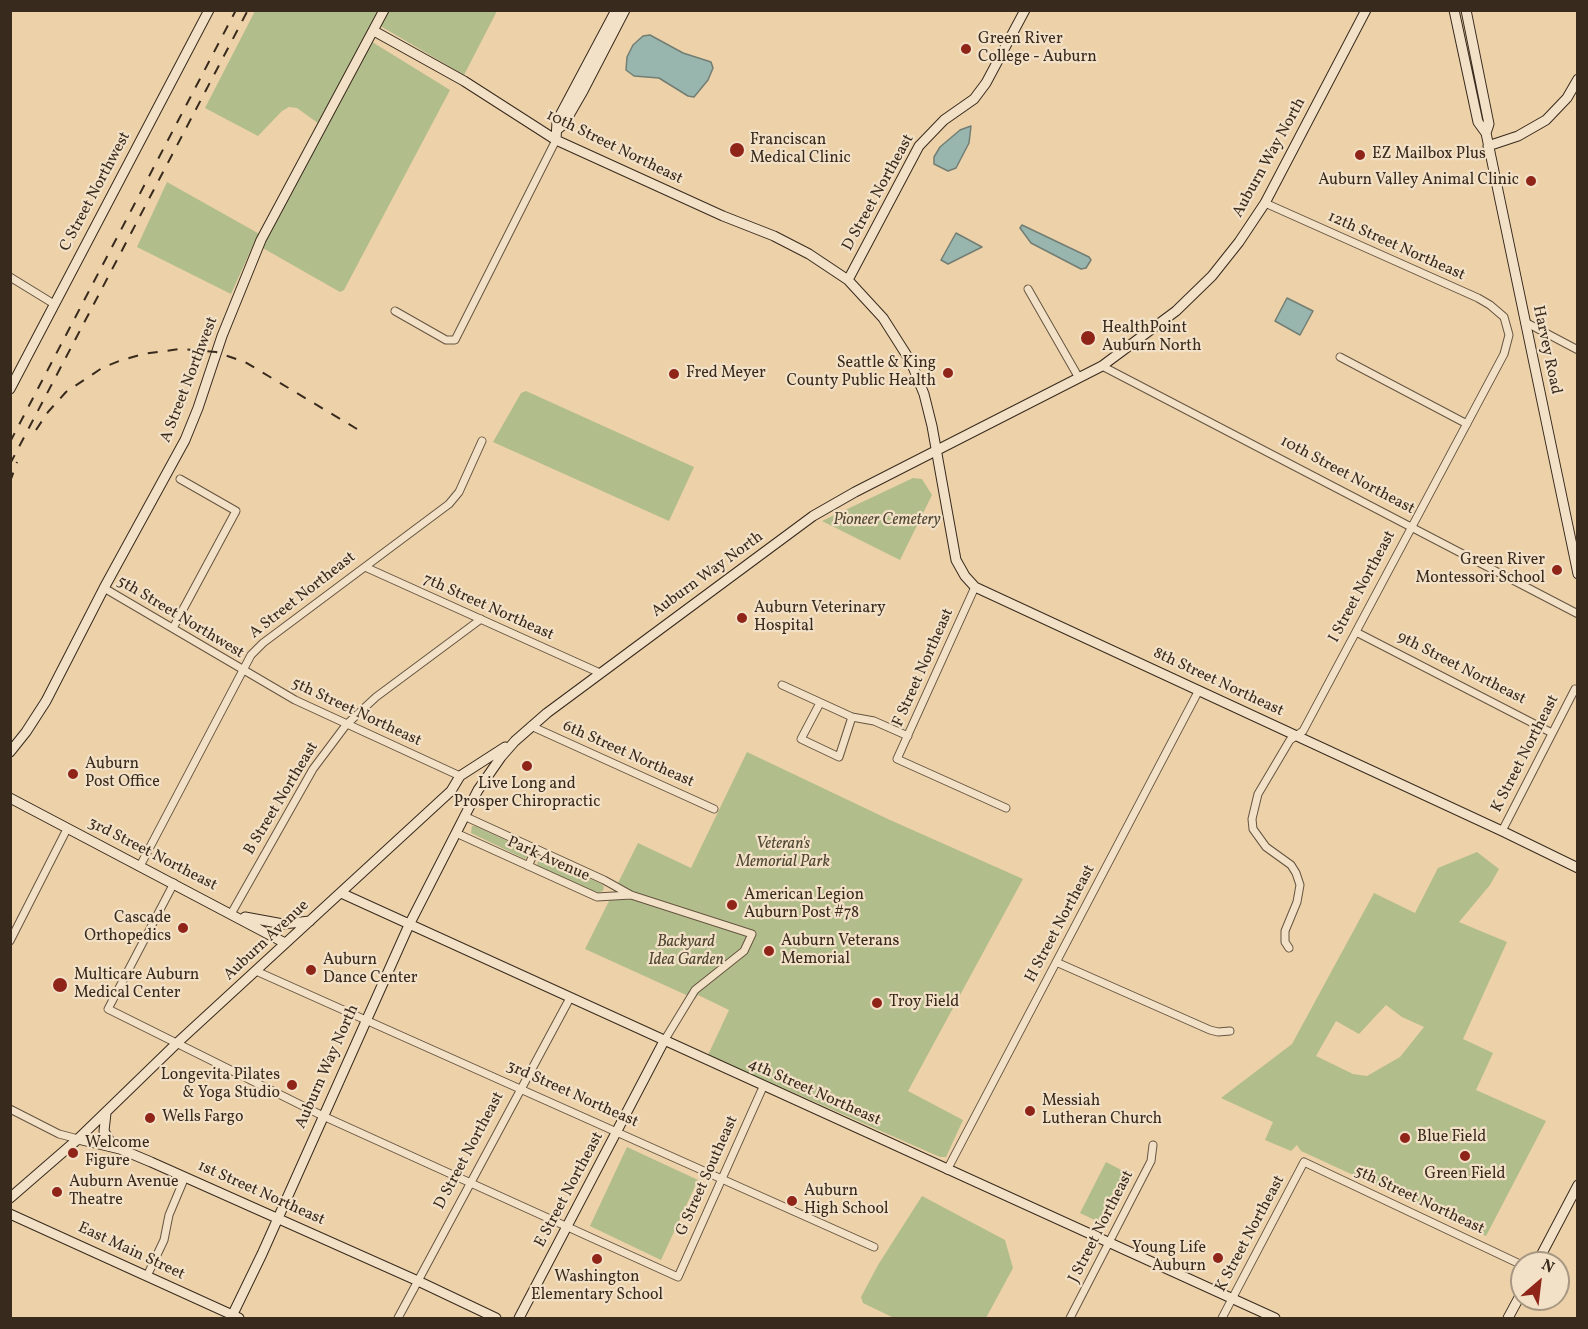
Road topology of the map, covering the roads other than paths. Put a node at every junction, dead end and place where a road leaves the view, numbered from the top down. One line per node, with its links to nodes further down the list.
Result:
1 (210, 10): 22 (street, C Street Northwest)
2 (384, 10): 9 (street, A Street Northwest)
3 (616, 10): 14 (street)
4 (625, 10): 14 (street)
5 (1025, 10): 20 (street, D Street Northeast)
6 (1366, 10): 18 (street, Auburn Way North)
7 (1466, 10): 10 (street, Harvey Road)
8 (1455, 14): 10 (street); 15 (street, Harvey Road)
9 (374, 31): 16 (street, 10th Street Northeast); 39 (street, A Street Northwest)
10 (1475, 49): 15 (street, Harvey Road)
11 (1578, 79): 12 (street)
12 (1567, 98): 13 (street); 17 (street)
13 (1578, 103)
14 (558, 129): 16 (street)
15 (1486, 133): 17 (street, Harvey Road)
16 (556, 140): 20 (street, 10th Street Northeast); 23 (street)
17 (1488, 146): 24 (street, Harvey Road)
18 (1265, 203): 25 (street, 12th Street Northeast); 28 (street, Auburn Way North)
19 (10, 277): 22 (street)
20 (848, 280): 33 (street)
21 (1028, 289): 29 (street)
22 (54, 304): 30 (street, C Street Northwest)
23 (395, 310)
24 (1525, 322): 26 (street); 37 (street, Harvey Road)
25 (1508, 326): 31 (street, I Street Northeast)
26 (1578, 350)
27 (1340, 357): 31 (street)
28 (1102, 366): 29 (street, Auburn Way North); 35 (street, 10th Street Northeast)
29 (1079, 378): 33 (street, Auburn Way North)
30 (10, 389)
31 (1467, 423): 35 (street, I Street Northeast)
32 (482, 441): 36 (street, A Street Northeast)
33 (938, 451): 38 (street, 8th Street Northeast); 45 (street, Auburn Way North)
34 (180, 479): 42 (street)
35 (1412, 527): 40 (street, 10th Street Northeast); 43 (street, I Street Northeast)
36 (365, 567): 41 (street, 7th Street Northeast); 44 (street, A Street Northeast)
37 (1578, 574)
38 (975, 587): 48 (street, 8th Street Northeast); 54 (street, F Street Northeast)
39 (104, 588): 42 (street, 5th Street Northwest); 57 (street, A Street Northwest)
40 (1578, 614)
41 (481, 619): 45 (street, 7th Street Northeast); 51 (street, B Street Northeast)
42 (173, 628): 44 (street, 5th Street Northwest)
43 (1356, 632): 53 (street, 9th Street Northeast); 55 (street, I Street Northeast)
44 (243, 670): 51 (street, 5th Street Northeast); 67 (street, A Street Northeast)
45 (600, 673): 52 (street, Auburn Way North)
46 (782, 685): 49 (street)
47 (1575, 689): 53 (street, K Street Northeast)
48 (1199, 690): 55 (street, 8th Street Northeast); 80 (street, H Street Northeast)
49 (820, 703): 50 (street); 50 (street)
50 (852, 717): 54 (street)
51 (346, 725): 58 (street, 5th Street Northeast); 73 (street, B Street Northeast)
52 (531, 726): 56 (street, Auburn Way North); 61 (street, 6th Street Northeast)
53 (1552, 733): 64 (street, K Street Northeast)
54 (908, 736): 60 (street, F Street Northeast)
55 (1296, 736): 64 (street, 8th Street Northeast); 79 (street, I Street Northeast)
56 (515, 741): 58 (street, Auburn Avenue); 62 (street, Auburn Way North)
57 (10, 752)
58 (460, 776): 71 (street, Auburn Avenue)
59 (10, 798): 63 (street, 3rd Street Northeast)
60 (1006, 808)
61 (714, 809)
62 (464, 816): 65 (street, Auburn Way North); 66 (street, Park Avenue)
63 (67, 829): 67 (street, 3rd Street Northeast); 77 (street)
64 (1502, 831): 69 (street, 8th Street Northeast)
65 (456, 833): 68 (street, Park Avenue); 75 (street, Auburn Way North)
66 (536, 849): 68 (street); 72 (street, Park Avenue)
67 (140, 866): 70 (street, 3rd Street Northeast)
68 (528, 866): 72 (street, Park Avenue)
69 (1578, 868)
70 (174, 883): 73 (street, 3rd Street Northeast); 86 (street)
71 (341, 893): 74 (street, Auburn Avenue); 75 (street, 4th Street Northeast)
72 (632, 895): 76 (street, Park Avenue)
73 (231, 914): 74 (street); 78 (street, 3rd Street Northeast)
74 (310, 921): 78 (street, Auburn Avenue)
75 (409, 925): 82 (street, 4th Street Northeast); 83 (street, Auburn Way North)
76 (752, 934): 85 (street, E Street Northeast)
77 (10, 941)
78 (285, 943): 81 (street, Auburn Avenue)
79 (1289, 948)
80 (1056, 962): 84 (street); 97 (street, H Street Northeast)
81 (256, 971): 83 (street, 3rd Street Northeast); 86 (street, Auburn Avenue)
82 (570, 998): 85 (street, 4th Street Northeast); 88 (street, D Street Northeast)
83 (366, 1020): 88 (street, 3rd Street Northeast); 91 (street, Auburn Way North)
84 (1230, 1031)
85 (664, 1041): 87 (street, 4th Street Northeast); 92 (street, E Street Northeast)
86 (177, 1043): 90 (street, Auburn Avenue); 91 (street)
87 (764, 1087): 97 (street, 4th Street Northeast); 99 (street, G Street Southeast)
88 (520, 1089): 92 (street, 3rd Street Northeast); 100 (street, D Street Northeast)
89 (10, 1109): 93 (street, 1st Street Northeast)
90 (106, 1111): 93 (street, Auburn Avenue); 95 (street)
91 (323, 1116): 100 (street); 104 (street, Auburn Way North)
92 (618, 1132): 99 (street, 3rd Street Northeast); 105 (street, E Street Northeast)
93 (78, 1139): 95 (street, 1st Street Northeast); 102 (street, Auburn Avenue)
94 (1153, 1145): 106 (street, J Street Northeast)
95 (113, 1147): 98 (street, 1st Street Northeast)
96 (1304, 1162): 109 (street, 5th Street Northeast); 112 (street, K Street Northeast)
97 (947, 1170): 106 (street, 4th Street Northeast)
98 (185, 1177): 104 (street, 1st Street Northeast); 110 (street)
99 (722, 1179): 105 (street, G Street Southeast); 107 (street, 3rd Street Northeast)
100 (470, 1183): 105 (street); 111 (street, D Street Northeast)
101 (1578, 1185): 108 (street)
102 (10, 1198)
103 (10, 1214): 110 (street, East Main Street)
104 (278, 1218): 111 (street, 1st Street Northeast); 113 (street, Auburn Way North)
105 (567, 1227): 116 (street, E Street Northeast)
106 (1110, 1244): 112 (street, 4th Street Northeast); 117 (street, J Street Northeast)
107 (874, 1247)
108 (1543, 1251)
109 (1510, 1259)
110 (147, 1276): 113 (street, East Main Street)
111 (418, 1281): 114 (street, D Street Northeast); 115 (street, 1st Street Northeast)
112 (1232, 1299): 118 (street, K Street Northeast); 119 (street, 4th Street Northeast)
113 (234, 1318)
114 (398, 1318)
115 (496, 1318)
116 (519, 1318)
117 (1070, 1318)
118 (1222, 1318)
119 (1275, 1318)

